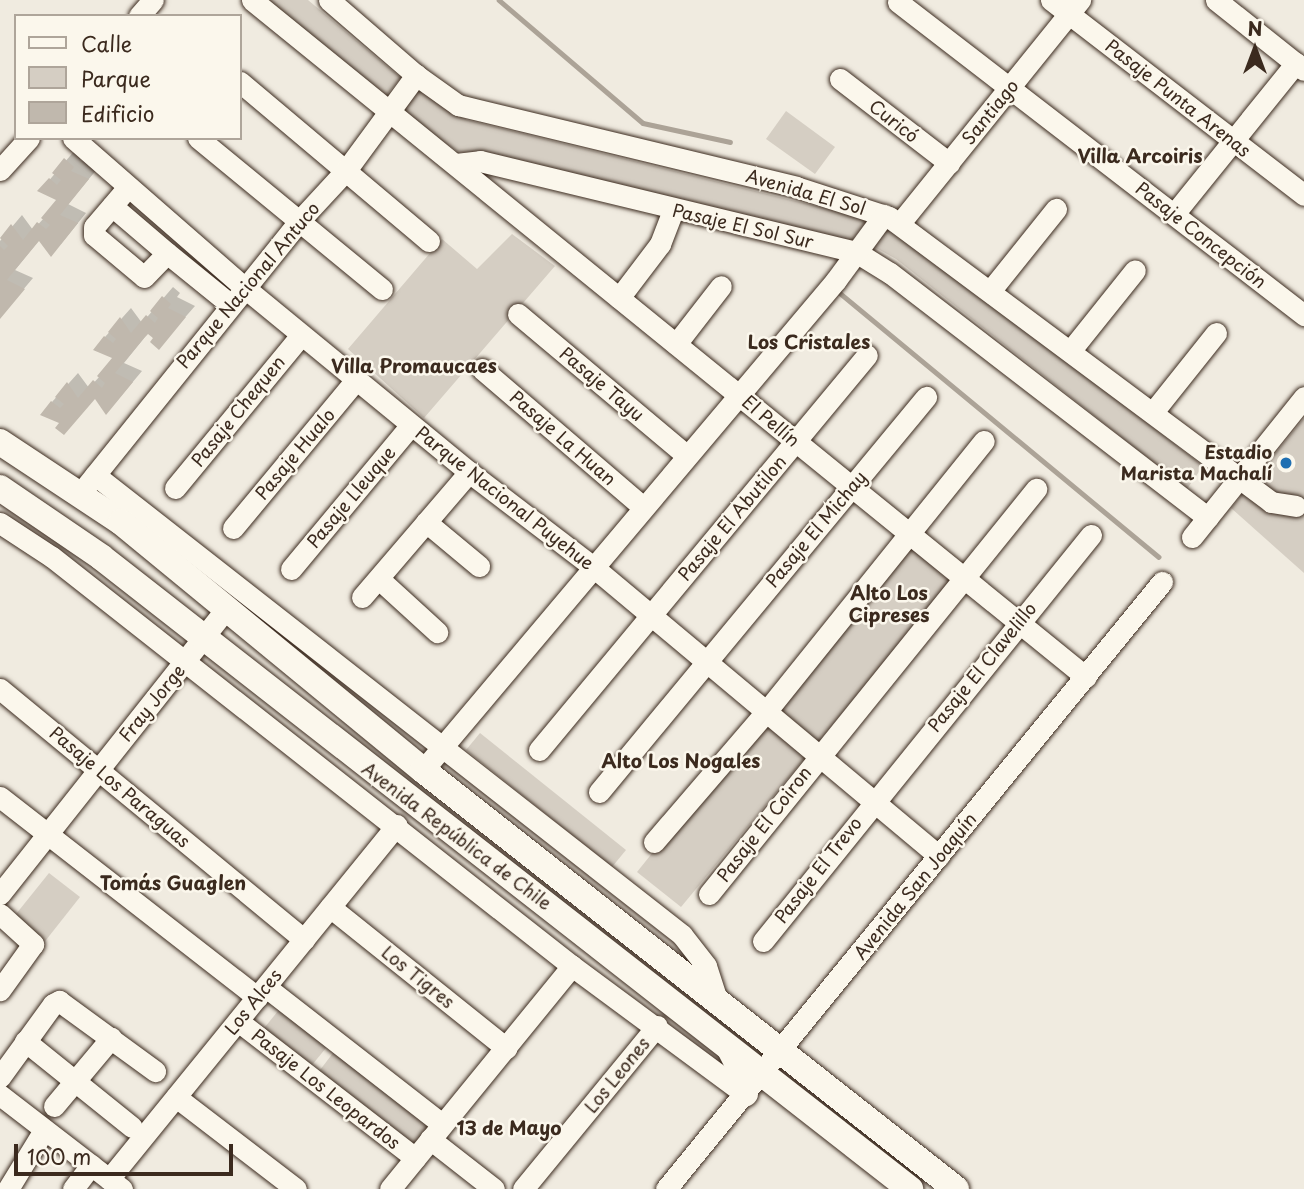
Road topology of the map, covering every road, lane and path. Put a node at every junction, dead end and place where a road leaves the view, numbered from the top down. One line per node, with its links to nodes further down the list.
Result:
1 (252, 0): 12 (street)
2 (329, 0): 8 (street, Avenida El Sol)
3 (1051, 0): 6 (street, Pasaje Punta Arenas)
4 (1216, 0): 7 (street)
5 (898, 2): 11 (street, Pasaje Concepción)
6 (1074, 7): 11 (street, Santiago); 16 (street, Pasaje Punta Arenas)
7 (1300, 67): 16 (street)
8 (416, 75): 12 (street, Parque Nacional Antuco); 27 (street, Avenida El Sol)
9 (840, 79): 17 (street, Curicó)
10 (242, 84): 19 (street)
11 (1010, 87): 17 (street, Santiago); 26 (street, Pasaje Concepción)
12 (387, 111): 18 (street); 19 (street, Parque Nacional Antuco)
13 (27, 140): 20 (street)
14 (75, 140): 21 (street, Parque Nacional Puyehue)
15 (200, 140): 28 (street)
16 (1232, 140): 22 (street, Pasaje Punta Arenas); 26 (street)
17 (949, 163): 27 (street, Santiago)
18 (456, 164): 25 (street, Pasaje El Sol Sur); 37 (street, El Pellín)
19 (347, 169): 28 (street, Parque Nacional Antuco); 29 (street)
20 (0, 170)
21 (128, 187): 23 (street); 34 (street, Parque Nacional Puyehue)
22 (1304, 195)
23 (112, 206): 31 (street); 31 (street)
24 (1056, 209): 36 (street)
25 (673, 210): 30 (street, Pasaje El Sol Sur); 37 (street)
26 (1174, 214): 40 (street, Pasaje Concepción)
27 (892, 219): 30 (street, Santiago); 36 (street, Avenida El Sol)
28 (300, 220): 34 (street, Parque Nacional Antuco); 35 (street)
29 (429, 241)
30 (856, 252): 48 (street, Santiago); 66 (street, Pasaje El Sol Sur)
31 (167, 253): 38 (street)
32 (1135, 270): 44 (street)
33 (721, 286): 43 (street)
34 (245, 288): 38 (street, Parque Nacional Antuco); 42 (street, Parque Nacional Puyehue)
35 (382, 289)
36 (991, 290): 44 (street, Avenida El Sol)
37 (619, 298): 43 (street, El Pellín)
38 (231, 305): 59 (street, Parque Nacional Antuco)
39 (518, 313): 56 (street, Pasaje Tayu)
40 (1304, 315)
41 (1216, 333): 51 (street)
42 (301, 335): 47 (street, Parque Nacional Puyehue); 61 (street, Pasaje Chequen)
43 (676, 344): 48 (street, El Pellín)
44 (1071, 350): 51 (street, Avenida El Sol)
45 (867, 355): 55 (street, Pasaje El Abutilon)
46 (482, 369): 65 (street, Pasaje La Huan)
47 (356, 380): 52 (street, Parque Nacional Puyehue); 69 (street, Pasaje Hualo)
48 (737, 393): 55 (street, El Pellín); 56 (street, Santiago)
49 (926, 397): 62 (street, Pasaje El Michay)
50 (1304, 397): 58 (street)
51 (1153, 412): 58 (street, Avenida El Sol)
52 (411, 425): 57 (street, Parque Nacional Puyehue); 75 (street, Pasaje Lleuque)
53 (984, 441): 70 (street)
54 (0, 442): 59 (main road, Avenida República de Chile)
55 (795, 442): 62 (street, El Pellín); 81 (street, Pasaje El Abutilon)
56 (686, 456): 65 (street, Santiago)
57 (469, 472): 67 (street); 74 (street, Parque Nacional Puyehue)
58 (1241, 478): 64 (street, Avenida El Sol); 66 (street)
59 (88, 484): 80 (main road, Avenida República de Chile); 90 (street, Avenida República de Chile)
60 (0, 488): 84 (main road, Avenida República de Chile)
61 (175, 488)
62 (850, 488): 70 (street, El Pellín); 86 (street, Pasaje El Michay)
63 (1036, 489): 76 (street, Pasaje El Coiron)
64 (1296, 506)
65 (643, 507): 74 (street, Santiago)
66 (1208, 518): 72 (street)
67 (426, 522): 73 (street); 77 (street)
68 (0, 523): 85 (street, Avenida República de Chile)
69 (233, 528)
70 (909, 535): 76 (street, El Pellín); 89 (street)
71 (1091, 535): 82 (street, Pasaje El Clavelillo)
72 (1192, 537)
73 (479, 566)
74 (592, 566): 81 (street, Parque Nacional Puyehue); 90 (street, Santiago)
75 (291, 569)
76 (961, 578): 82 (street, El Pellín); 92 (street, Pasaje El Coiron)
77 (379, 579): 79 (street); 83 (street)
78 (1162, 582): 87 (street, Avenida San Joaquín)
79 (362, 597)
80 (225, 610): 84 (street, Fray Jorge); 94 (main road, Avenida República de Chile)
81 (650, 615): 86 (street, Parque Nacional Puyehue); 91 (street, Pasaje El Abutilon)
82 (1017, 624): 87 (street, El Pellín); 97 (street, Pasaje El Clavelillo)
83 (437, 632)
84 (203, 639): 85 (street, Fray Jorge); 116 (main road, Avenida República de Chile)
85 (186, 660): 93 (street, Fray Jorge); 98 (street, Avenida República de Chile)
86 (705, 660): 89 (street, Parque Nacional Puyehue); 95 (street, Pasaje El Michay)
87 (1086, 677): 101 (street, Avenida San Joaquín)
88 (0, 689): 93 (street, Pasaje Los Paraguas)
89 (765, 713): 92 (street, Parque Nacional Puyehue); 100 (street)
90 (442, 747): 94 (street, Santiago); 111 (street, Avenida República de Chile)
91 (539, 750)
92 (818, 754): 97 (street, Parque Nacional Puyehue); 103 (street, Pasaje El Coiron)
93 (99, 769): 99 (street, Fray Jorge); 106 (street, Pasaje Los Paraguas)
94 (423, 770): 111 (main road, Avenida República de Chile)
95 (599, 792)
96 (0, 797): 99 (street)
97 (873, 800): 101 (street, Parque Nacional Puyehue); 107 (street, Pasaje El Trevo)
98 (397, 825): 104 (street, Los Alces); 108 (street, Avenida República de Chile)
99 (47, 835): 102 (street, Fray Jorge); 110 (street)
100 (654, 842)
101 (939, 856): 118 (street, Avenida San Joaquín)
102 (0, 894)
103 (709, 894)
104 (330, 907): 106 (street, Los Alces); 117 (street, Los Tigres)
105 (0, 914): 109 (street)
106 (304, 940): 110 (street, Los Alces)
107 (763, 940)
108 (572, 966): 113 (street, Avenida República de Chile); 117 (street)
109 (0, 990)
110 (261, 992): 112 (street, Los Alces); 129 (street)
111 (718, 1002): 118 (main road, Avenida República de Chile)
112 (238, 1021): 125 (street, Los Alces); 130 (street, Pasaje Los Leopardos)
113 (657, 1026): 123 (street, Avenida República de Chile); 138 (street, Los Leones)
114 (111, 1038): 115 (street); 119 (street); 122 (street)
115 (25, 1041): 121 (street); 122 (street)
116 (726, 1044): 120 (main road, Avenida República de Chile); 123 (main road)
117 (506, 1048): 129 (street)
118 (781, 1051): 120 (street, Avenida San Joaquín); 141 (main road, Avenida República de Chile)
119 (155, 1071)
120 (762, 1072): 123 (street, Avenida San Joaquín); 140 (main road, Avenida República de Chile)
121 (0, 1077)
122 (77, 1081): 126 (street); 127 (street)
123 (745, 1094): 139 (street, Avenida San Joaquín)
124 (0, 1095): 128 (street)
125 (176, 1097): 132 (street, Los Alces); 135 (street)
126 (54, 1106)
127 (132, 1127)
128 (44, 1130): 131 (street); 133 (street)
129 (436, 1132): 130 (street); 137 (street)
130 (415, 1158): 136 (street)
131 (90, 1165): 132 (street); 134 (street)
132 (115, 1184)
133 (8, 1189)
134 (73, 1189)
135 (296, 1189)
136 (390, 1189)
137 (494, 1189)
138 (523, 1189)
139 (666, 1189)
140 (910, 1189)
141 (956, 1189)

